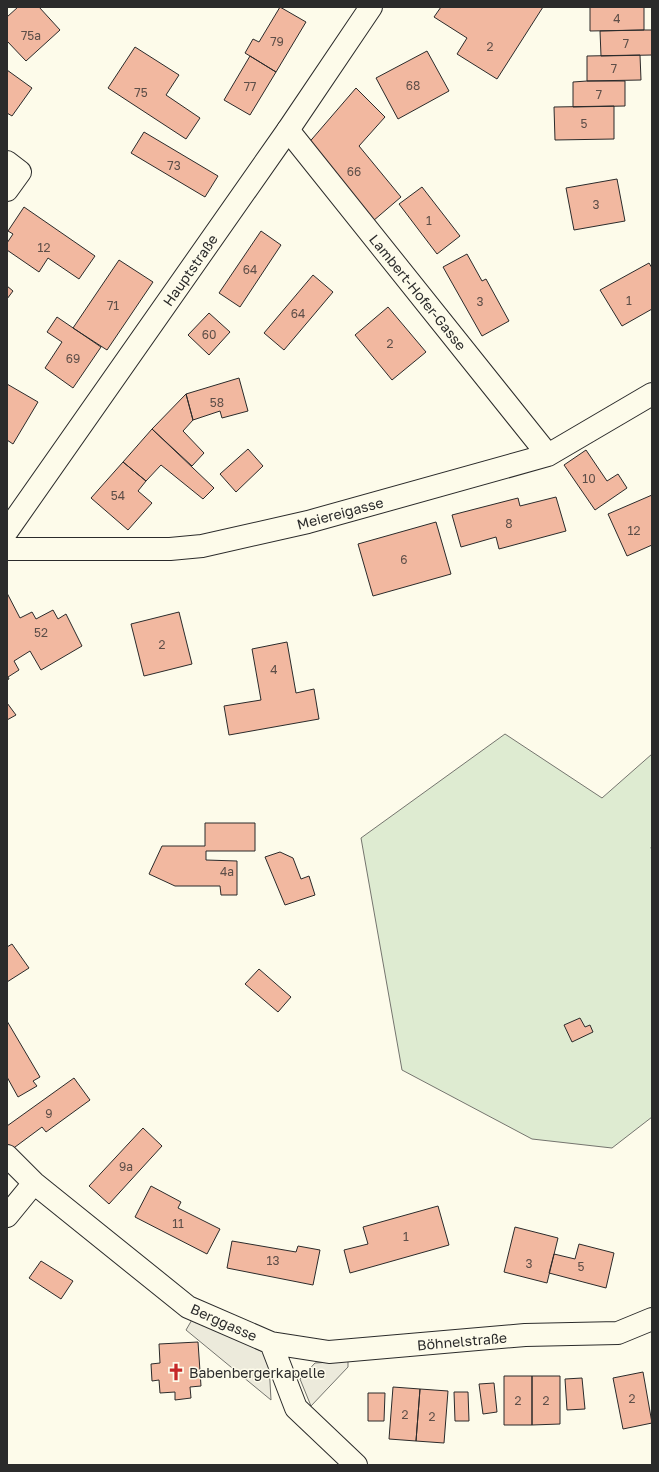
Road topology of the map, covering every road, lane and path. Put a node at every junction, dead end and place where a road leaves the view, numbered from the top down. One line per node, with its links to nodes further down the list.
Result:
1 (371, 7): 2 (street, Hauptstraße)
2 (288, 130): 6 (street, Lambert-Hofer-Gasse); 7 (street, Hauptstraße)
3 (7, 162): 4 (street)
4 (7, 190)
5 (652, 394): 6 (street, Meiereigasse)
6 (548, 455): 8 (street, Meiereigasse)
7 (7, 530)
8 (7, 549)
9 (7, 1156): 10 (street, Berggasse)
10 (34, 1183): 11 (street); 13 (street, Berggasse)
11 (7, 1216)
12 (652, 1319): 13 (street, Böhnelstraße)
13 (271, 1343): 14 (street, Berggasse)
14 (356, 1465)

